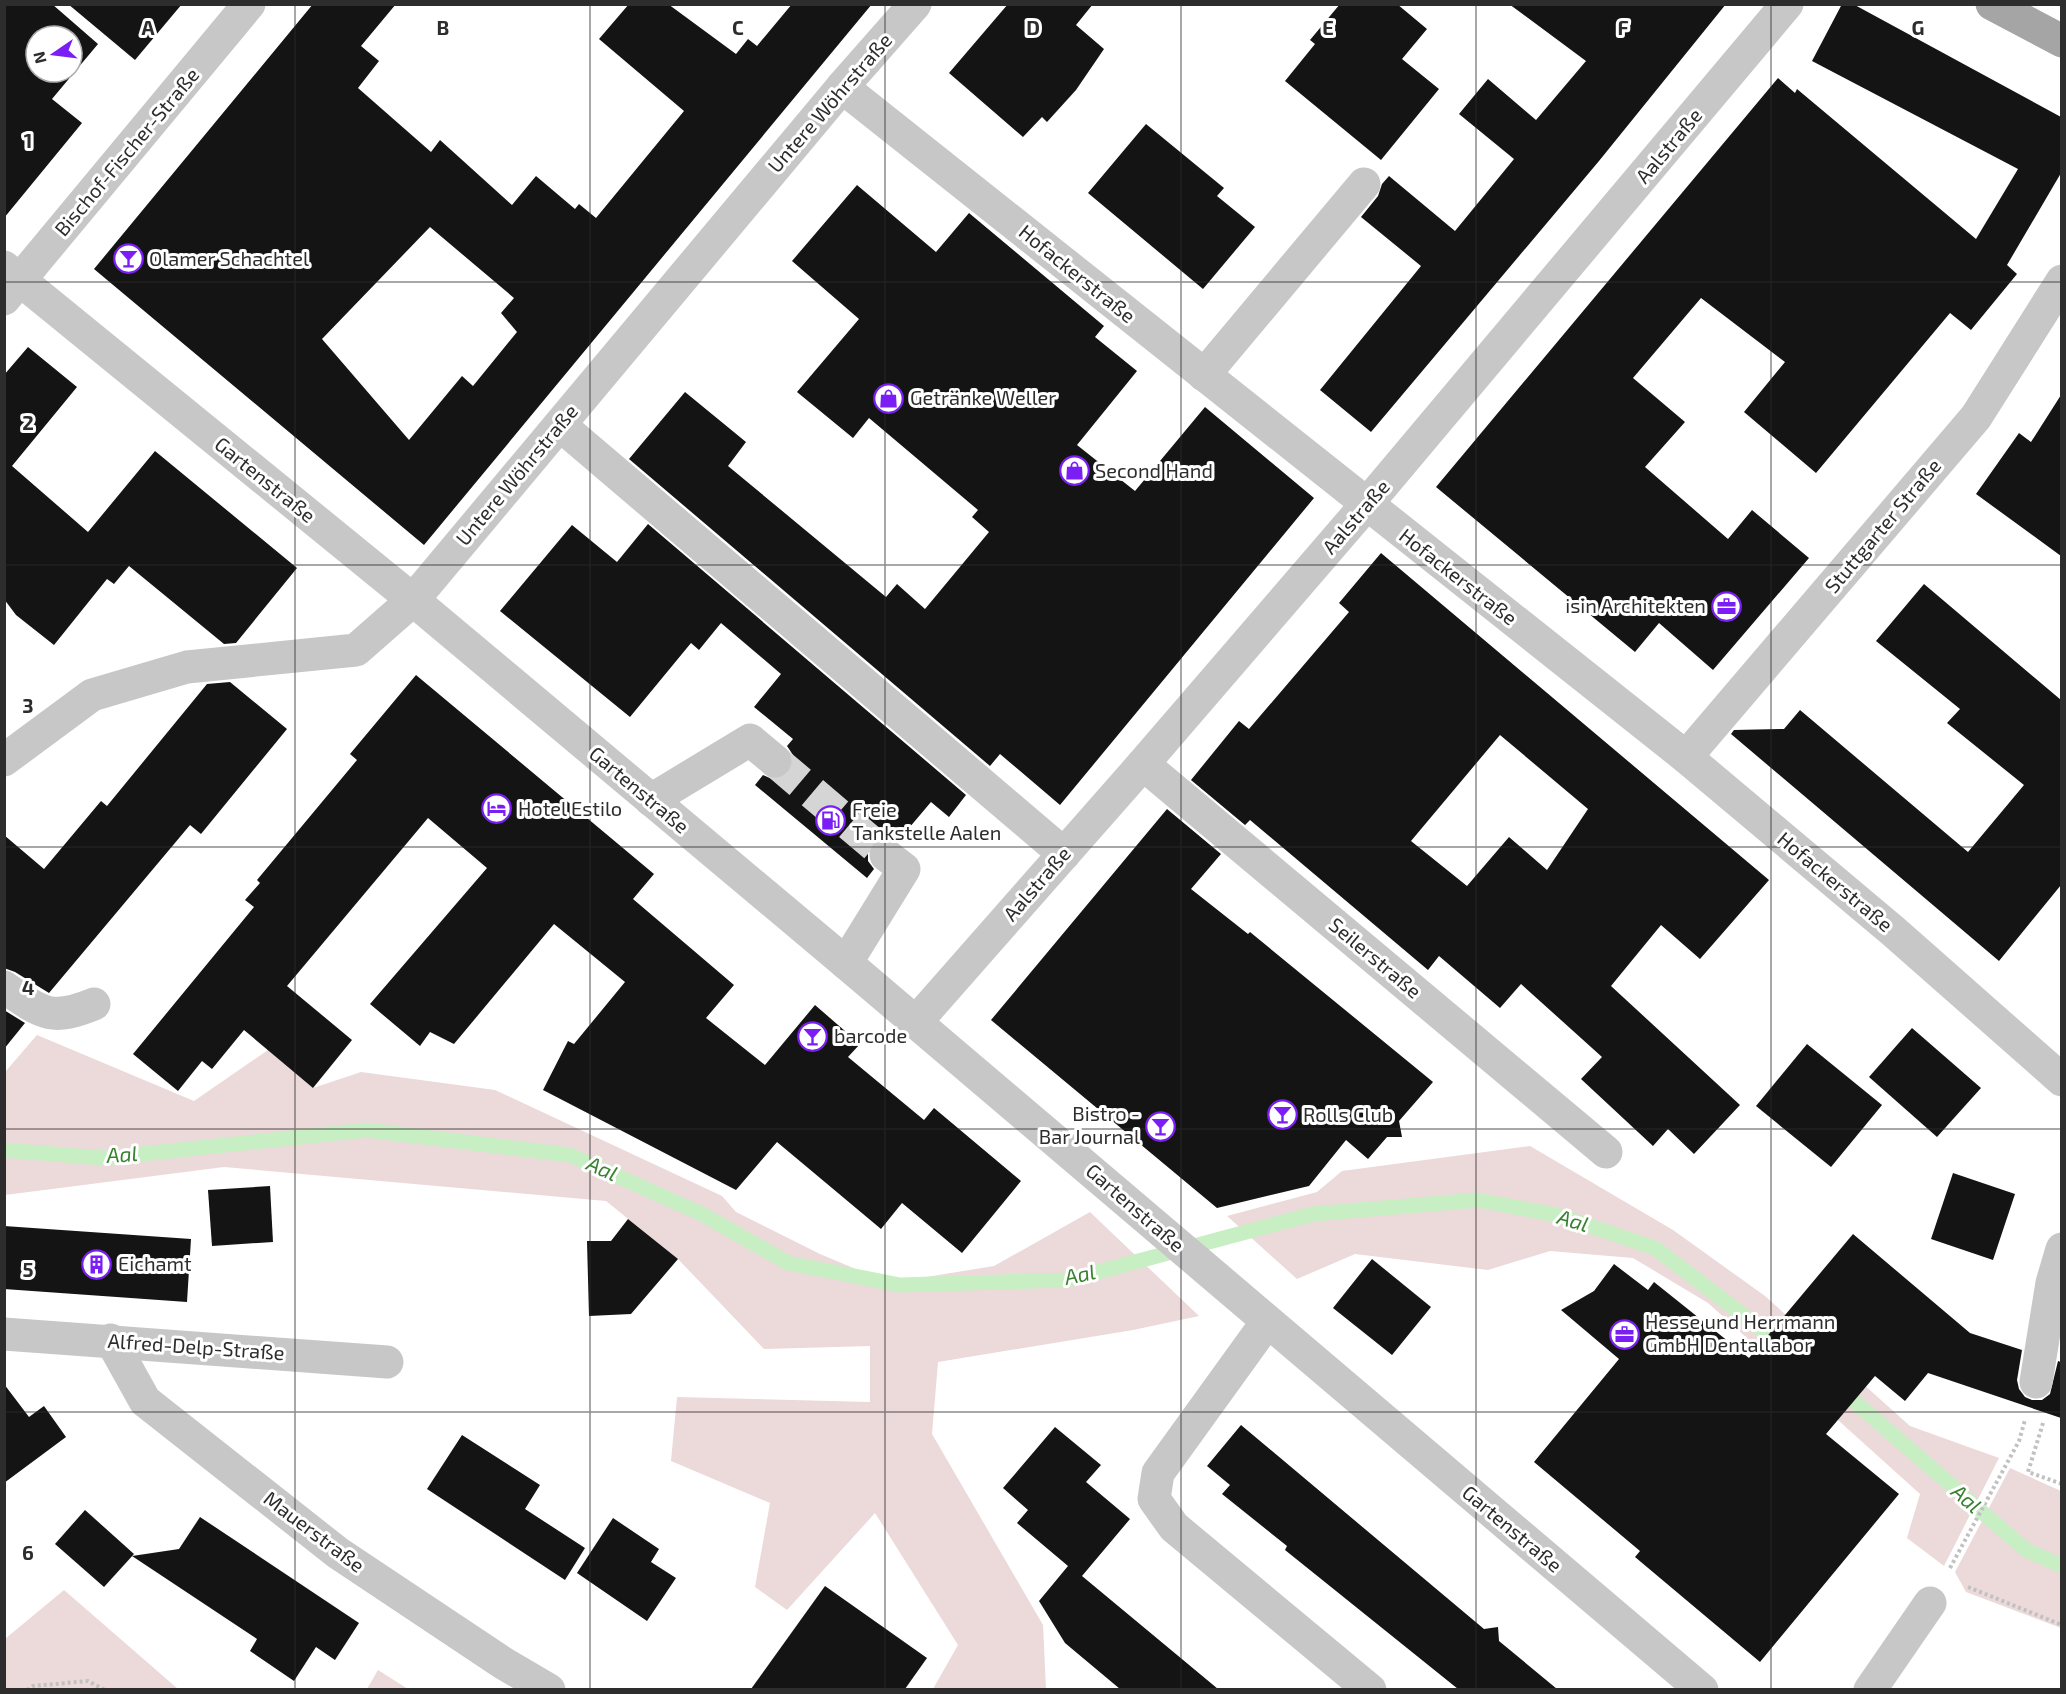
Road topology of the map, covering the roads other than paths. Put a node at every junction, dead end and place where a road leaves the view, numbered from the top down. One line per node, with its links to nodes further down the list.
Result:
1 (249, 4): 9 (street, Bischof-Fischer-Straße)
2 (915, 4): 6 (street, Untere Wöhrstraße)
3 (1787, 4): 12 (street, Aalstraße)
4 (1992, 4): 5 (main road)
5 (2061, 40)
6 (842, 87): 10 (street, Hofackerstraße); 11 (street, Untere Wöhrstraße)
7 (1364, 184): 10 (street)
8 (2061, 281): 14 (street, Stuttgarter Straße)
9 (10, 282): 13 (street, Gartenstraße)
10 (1204, 375): 12 (street, Hofackerstraße)
11 (560, 425): 13 (street, Untere Wöhrstraße); 19 (street)
12 (1366, 505): 14 (street, Hofackerstraße); 17 (street, Aalstraße)
13 (413, 600): 15 (street, Untere Wöhrstraße); 18 (street, Gartenstraße)
14 (1686, 757): 25 (street, Hofackerstraße)
15 (4, 760)
16 (775, 761): 18 (street)
17 (1143, 764): 19 (street, Aalstraße); 26 (street, Seilerstraße)
18 (651, 800): 21 (street, Gartenstraße)
19 (1064, 854): 24 (street, Aalstraße)
20 (886, 855): 21 (street)
21 (846, 963): 24 (street, Gartenstraße)
22 (4, 987): 23 (street)
23 (94, 1004)
24 (915, 1022): 28 (street, Gartenstraße)
25 (2061, 1080)
26 (1606, 1152)
27 (2061, 1249): 32 (street)
28 (1267, 1322): 35 (street); 36 (street, Gartenstraße)
29 (4, 1334): 30 (street, Alfred-Delp-Straße)
30 (111, 1340): 31 (street, Alfred-Delp-Straße); 34 (street, Mauerstraße)
31 (387, 1362)
32 (2036, 1382)
33 (1938, 1590): 37 (street)
34 (549, 1689)
35 (1370, 1689)
36 (1702, 1689)
37 (1870, 1689)

